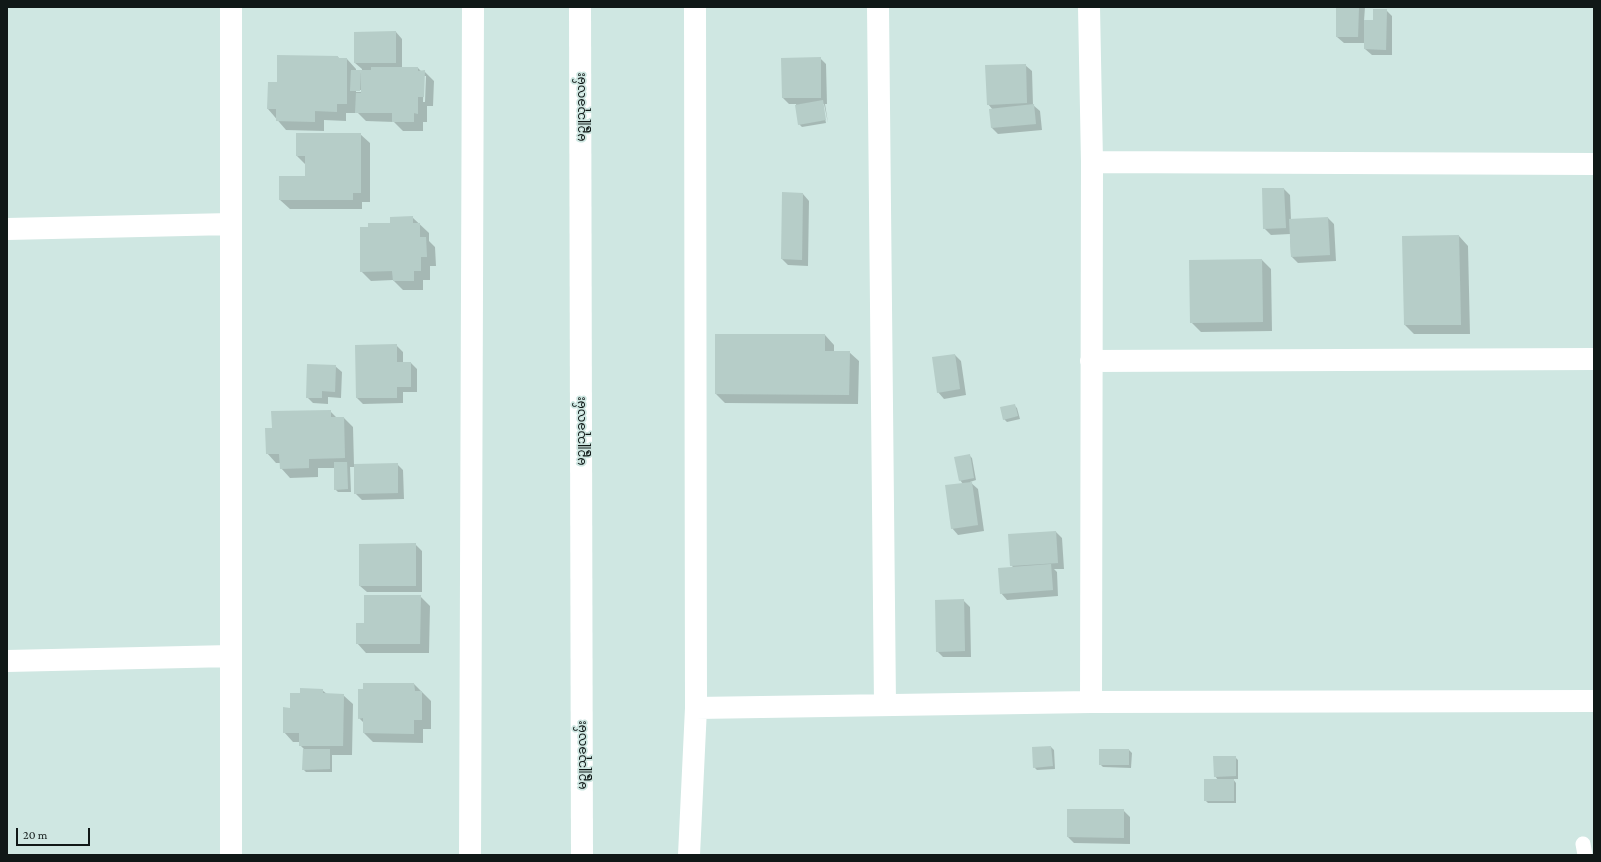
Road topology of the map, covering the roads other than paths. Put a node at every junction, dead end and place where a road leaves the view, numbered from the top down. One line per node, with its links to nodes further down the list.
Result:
1 (232, 7): 9 (street)
2 (473, 7): 20 (street)
3 (580, 7): 21 (street, မဥ္ဇူသုခလမ်း)
4 (695, 7): 18 (street)
5 (878, 7): 17 (street)
6 (1089, 7): 7 (street)
7 (1092, 162): 8 (street); 12 (street)
8 (1594, 164)
9 (232, 224): 10 (street); 13 (street)
10 (7, 229)
11 (1594, 359): 12 (street)
12 (1091, 361): 16 (street)
13 (231, 656): 14 (street); 19 (street)
14 (7, 661)
15 (1594, 701): 16 (street)
16 (1091, 702): 17 (street)
17 (885, 704): 18 (street)
18 (696, 708): 22 (street)
19 (231, 855)
20 (470, 855)
21 (582, 855)
22 (689, 855)

